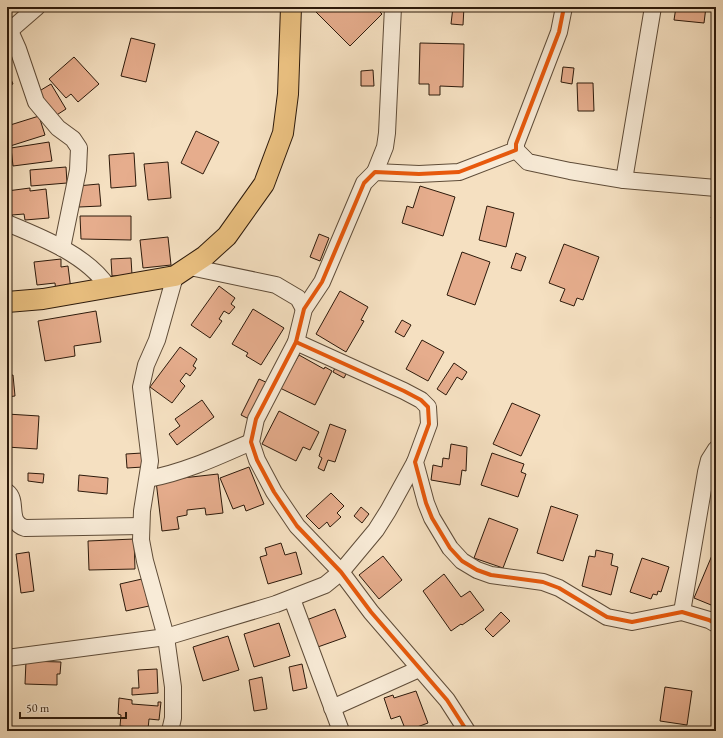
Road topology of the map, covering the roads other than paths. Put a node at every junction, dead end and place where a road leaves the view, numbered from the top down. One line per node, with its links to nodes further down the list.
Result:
1 (37, 7): 6 (street)
2 (291, 7): 13 (main road)
3 (393, 7): 8 (street)
4 (564, 7): 7 (street)
5 (654, 7): 9 (street)
6 (8, 32): 12 (street)
7 (516, 150): 8 (street); 9 (street)
8 (375, 172): 16 (street)
9 (624, 180): 10 (street)
10 (716, 188)
11 (7, 223): 12 (street)
12 (62, 248): 14 (street)
13 (182, 271): 14 (main road); 16 (street); 21 (street)
14 (108, 287): 15 (main road)
15 (7, 302)
16 (304, 309): 17 (street)
17 (296, 342): 18 (street); 20 (street)
18 (251, 442): 21 (street); 24 (street)
19 (716, 449): 26 (street)
20 (415, 462): 24 (street); 26 (street)
21 (148, 478): 23 (street)
22 (7, 492): 23 (street)
23 (141, 526): 28 (street)
24 (341, 572): 25 (street); 30 (street)
25 (292, 599): 28 (street); 31 (street)
26 (682, 612): 27 (street)
27 (716, 624)
28 (166, 636): 29 (street); 32 (street)
29 (7, 658)
30 (420, 669): 31 (street); 34 (street)
31 (332, 708): 33 (street)
32 (170, 731)
33 (341, 731)
34 (467, 731)

